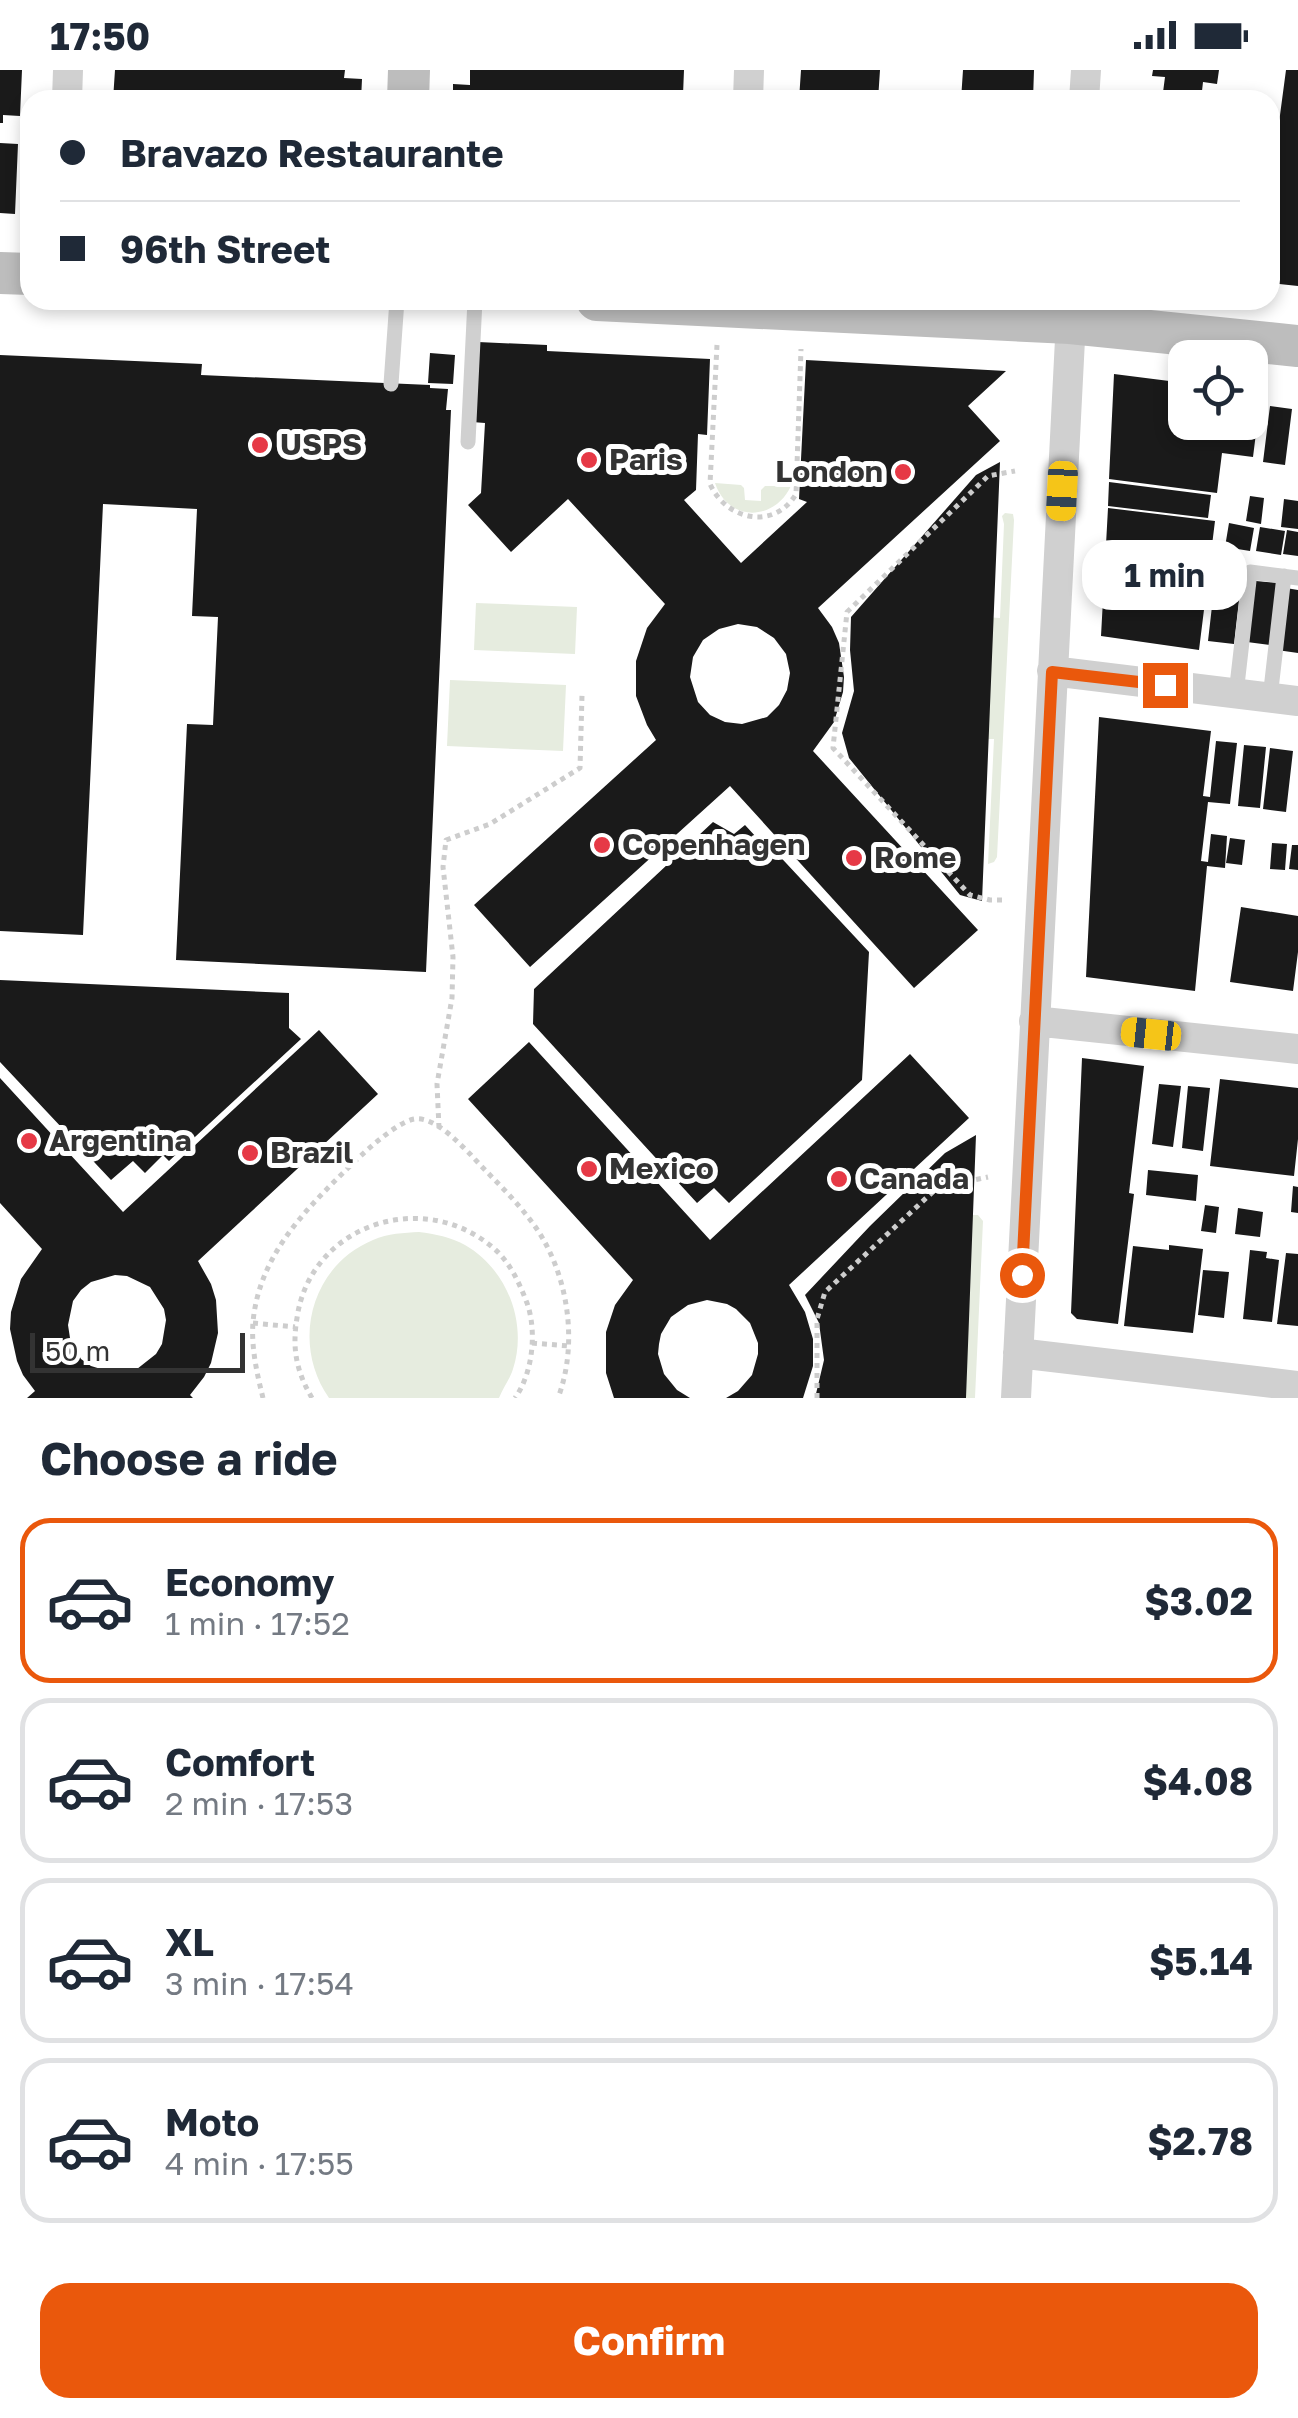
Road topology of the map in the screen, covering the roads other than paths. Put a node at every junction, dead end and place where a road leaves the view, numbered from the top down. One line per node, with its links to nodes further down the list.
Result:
1 (397, 310): 6 (lane)
2 (475, 310): 7 (lane)
3 (988, 310): 4 (main road)
4 (1071, 312): 5 (main road); 9 (street)
5 (1298, 346)
6 (392, 384)
7 (468, 442)
8 (1291, 577): 10 (lane); 11 (lane)
9 (1052, 672): 10 (street); 12 (street)
10 (1236, 694): 11 (street)
11 (1284, 699)
12 (1034, 1021): 13 (street); 14 (street)
13 (1298, 1049)
14 (1018, 1353): 15 (street); 16 (street)
15 (1298, 1386)
16 (1016, 1398)

